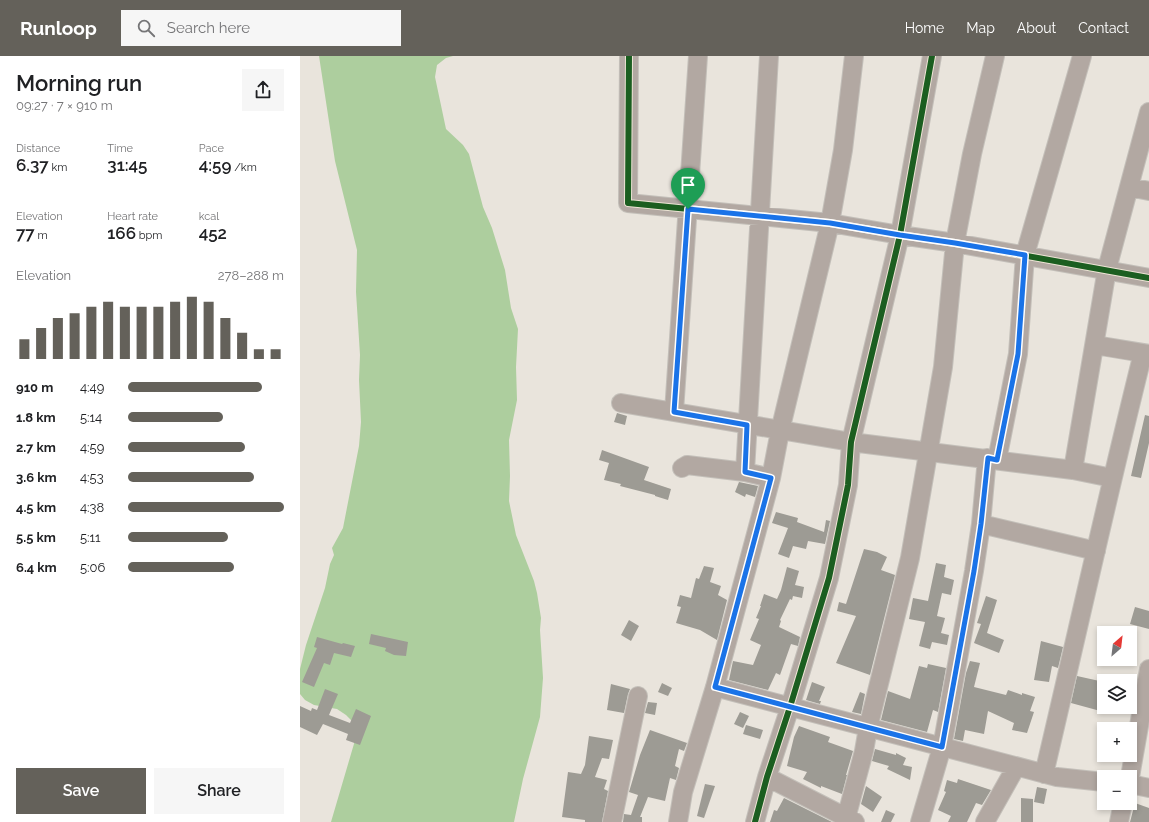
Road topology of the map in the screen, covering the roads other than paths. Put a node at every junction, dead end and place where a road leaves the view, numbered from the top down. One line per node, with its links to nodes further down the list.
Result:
1 (629, 56): 11 (street)
2 (698, 56): 11 (street)
3 (769, 56): 12 (street)
4 (854, 56): 13 (street)
5 (932, 56): 14 (street)
6 (995, 56): 15 (street)
7 (1082, 56): 16 (street)
8 (1149, 112): 9 (street)
9 (1129, 187): 10 (street); 17 (street)
10 (1149, 191)
11 (688, 209): 12 (street); 22 (street)
12 (761, 216): 13 (street); 23 (street)
13 (830, 223): 14 (street); 24 (street)
14 (900, 235): 15 (street); 25 (street)
15 (955, 243): 16 (street); 26 (street)
16 (1025, 255): 17 (street); 27 (street)
17 (1107, 270): 18 (street); 19 (street)
18 (1149, 278)
19 (1095, 345): 20 (street); 29 (street)
20 (1146, 354): 32 (street)
21 (621, 403): 22 (street)
22 (674, 412): 23 (street)
23 (747, 425): 24 (street); 30 (street)
24 (780, 430): 25 (street); 31 (street)
25 (852, 442): 26 (street); 38 (street)
26 (928, 452): 27 (street); 39 (street)
27 (992, 459): 29 (street); 33 (street)
28 (682, 468): 30 (street)
29 (1073, 470): 32 (street)
30 (745, 472): 31 (street)
31 (771, 478): 36 (street)
32 (1112, 478): 34 (street)
33 (981, 524): 34 (street); 40 (street)
34 (1096, 551): 43 (street)
35 (1149, 669): 42 (street)
36 (715, 687): 38 (street); 51 (street)
37 (638, 696): 50 (street)
38 (790, 707): 39 (street); 44 (street)
39 (868, 728): 40 (street); 49 (street)
40 (942, 747): 41 (street); 53 (street)
41 (1016, 767): 43 (street); 54 (street)
42 (1131, 770)
43 (1044, 774): 45 (street)
44 (767, 777): 49 (street); 52 (street)
45 (1097, 781)
46 (1137, 785): 47 (street)
47 (1149, 788)
48 (1122, 810): 55 (street)
49 (849, 820)
50 (612, 822)
51 (678, 822)
52 (755, 822)
53 (920, 822)
54 (985, 822)
55 (1119, 822)

